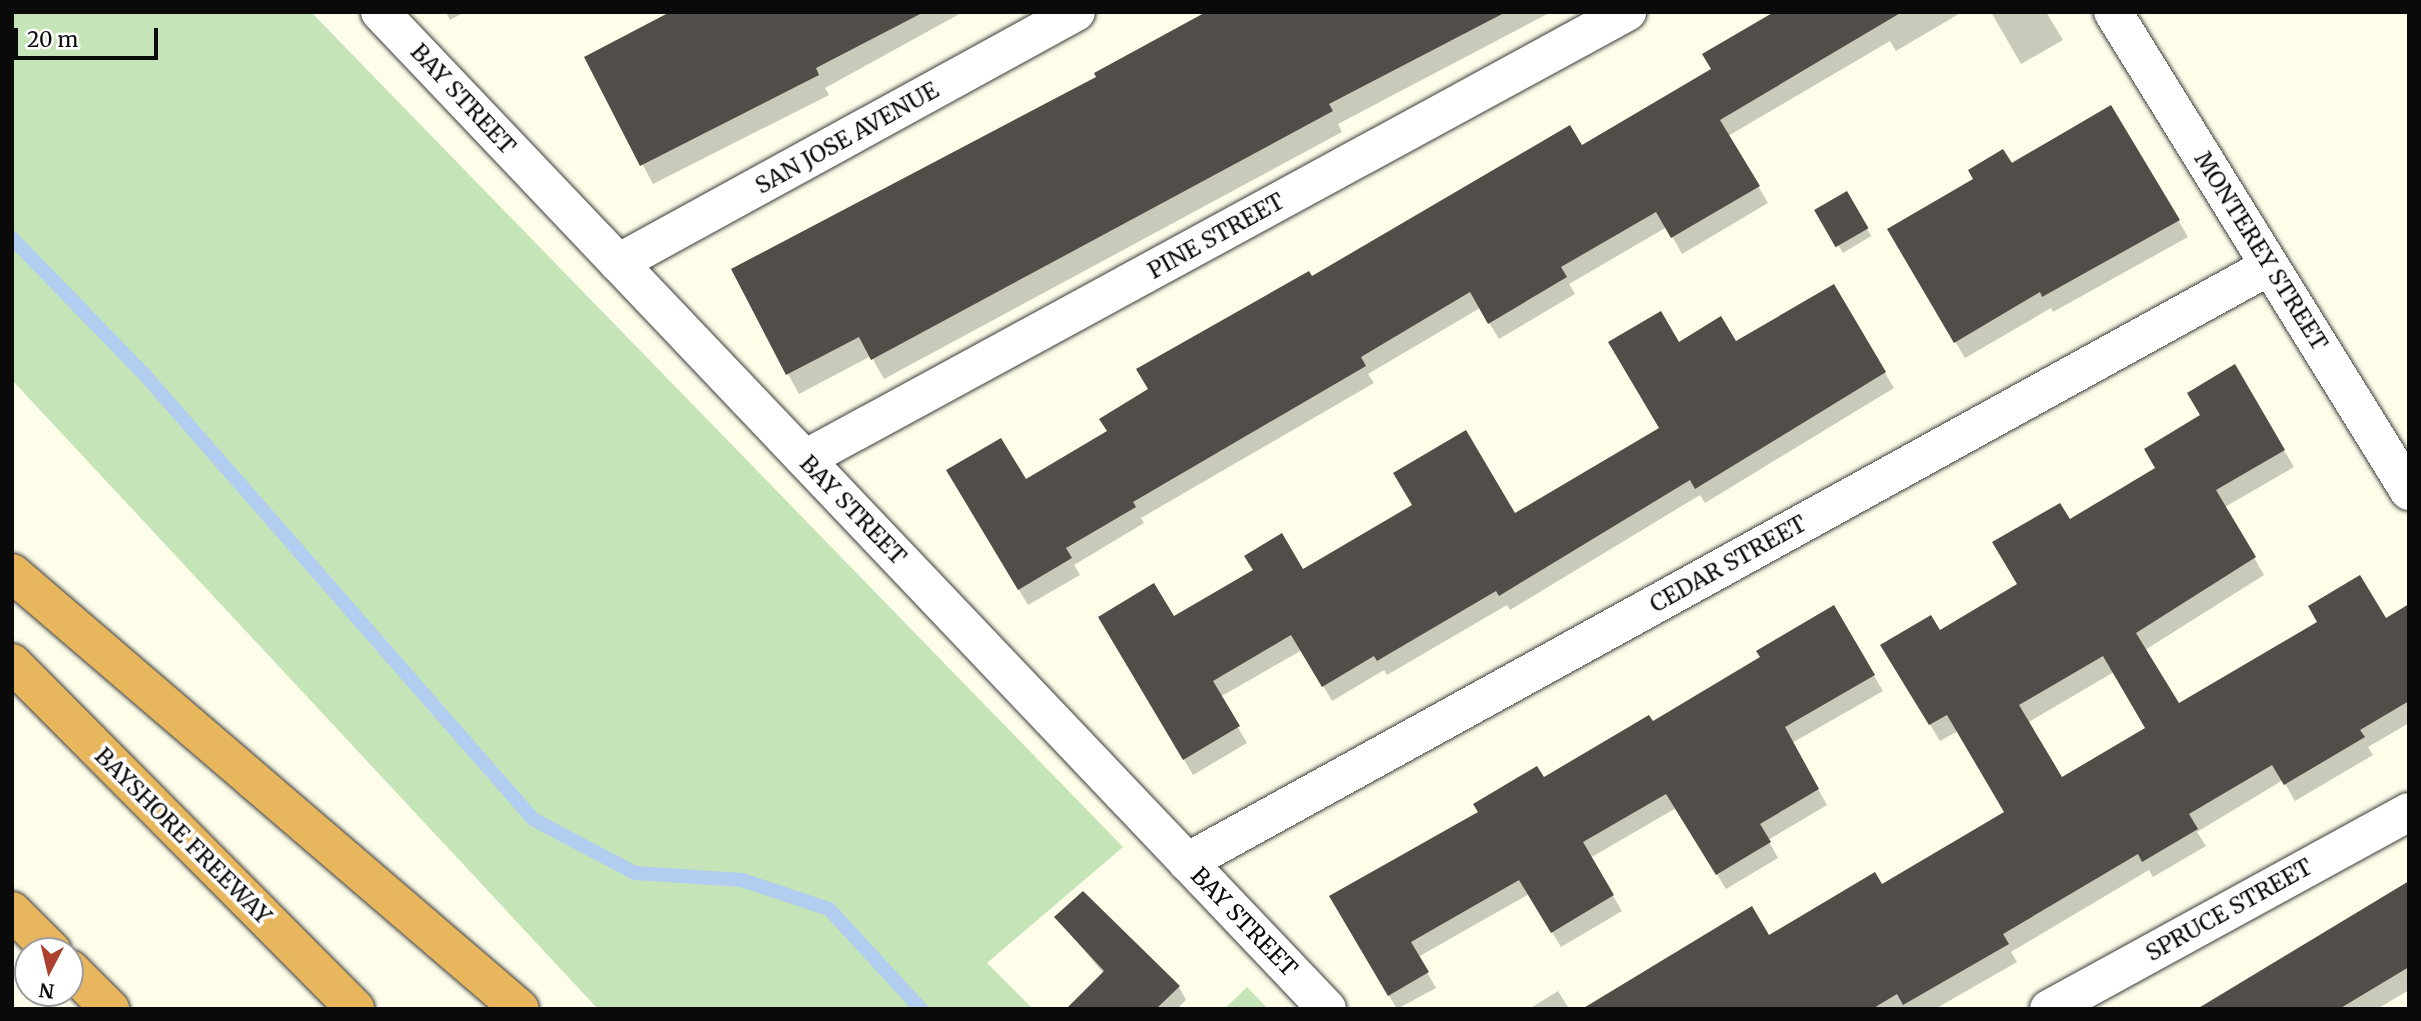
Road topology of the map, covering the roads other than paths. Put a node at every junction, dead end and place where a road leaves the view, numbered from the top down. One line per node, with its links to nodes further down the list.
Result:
1 (380, 12): 5 (street, BAY STREET)
2 (1076, 12): 5 (street, SAN JOSE AVENUE)
3 (1627, 12): 7 (street, PINE STREET)
4 (2113, 12): 6 (street, MONTEREY STREET)
5 (618, 263): 7 (street, BAY STREET)
6 (2270, 265): 8 (street, MONTEREY STREET); 12 (street, CEDAR STREET)
7 (805, 460): 12 (street, BAY STREET)
8 (2409, 491)
9 (12, 573): 18 (highway)
10 (12, 663): 17 (highway, BAYSHORE FREEWAY)
11 (2409, 812): 20 (street, SPRUCE STREET)
12 (1187, 862): 19 (street, BAY STREET)
13 (12, 911): 14 (highway)
14 (38, 937)
15 (84, 983): 16 (highway)
16 (110, 1009)
17 (355, 1009)
18 (520, 1009)
19 (1326, 1009)
20 (2049, 1009)

